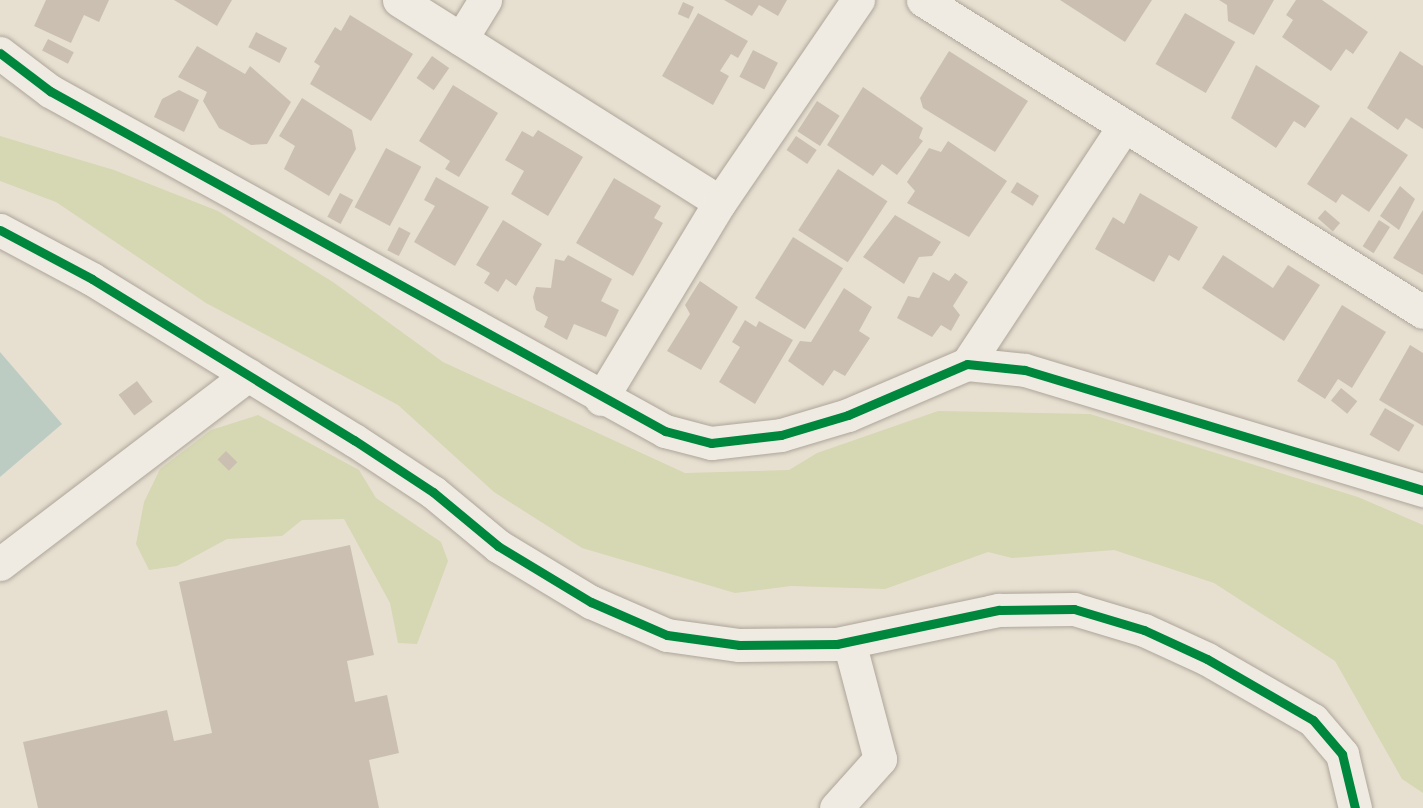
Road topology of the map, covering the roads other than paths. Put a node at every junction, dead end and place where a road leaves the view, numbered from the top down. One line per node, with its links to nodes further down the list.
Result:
1 (399, 0): 5 (street)
2 (485, 0): 5 (street)
3 (858, 0): 8 (street)
4 (923, 0): 7 (street)
5 (461, 39): 8 (street)
6 (0, 52): 13 (street)
7 (1124, 126): 10 (street); 11 (street)
8 (720, 202): 13 (street)
9 (0, 230): 12 (street)
10 (1423, 312)
11 (968, 364): 13 (street); 14 (street)
12 (248, 375): 15 (street); 16 (street)
13 (602, 399)
14 (1423, 490)
15 (0, 564)
16 (849, 642): 17 (street); 18 (street)
17 (836, 808)
18 (1355, 808)

